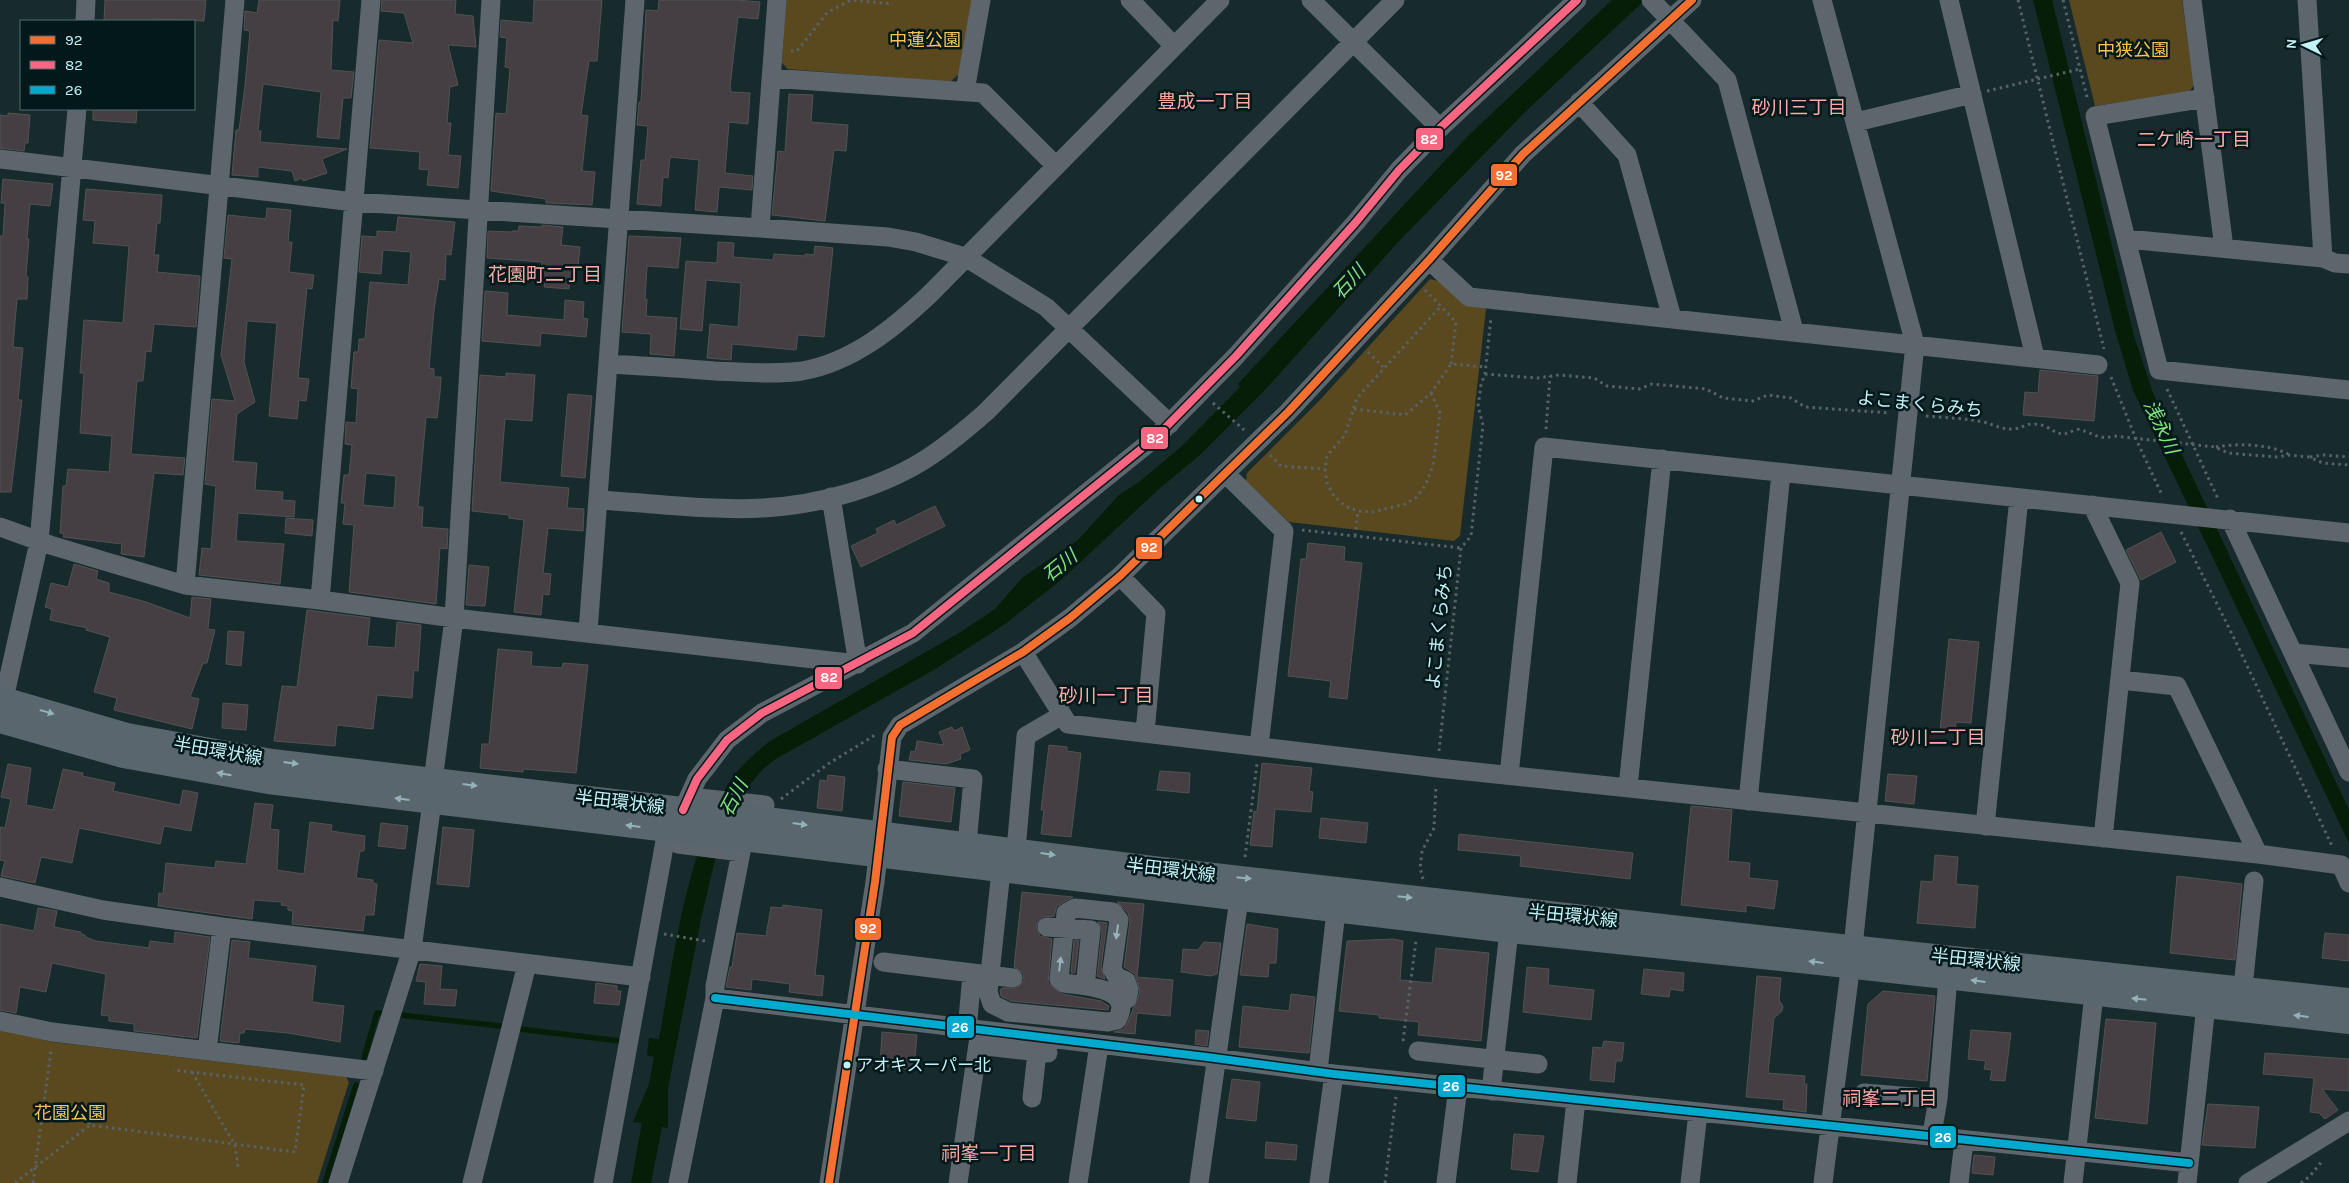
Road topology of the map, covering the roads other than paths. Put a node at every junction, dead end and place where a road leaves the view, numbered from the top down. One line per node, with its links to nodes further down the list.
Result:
1 (86, 0): 19 (street)
2 (235, 0): 34 (street)
3 (371, 0): 35 (street)
4 (491, 0): 36 (street)
5 (635, 0): 37 (street)
6 (777, 0): 23 (street)
7 (981, 0): 24 (street)
8 (1130, 0): 22 (street)
9 (1220, 0): 22 (street)
10 (1311, 0): 21 (street)
11 (1396, 0): 21 (street)
12 (1577, 0): 30 (street)
13 (1692, 0): 20 (street)
14 (1822, 0): 29 (street)
15 (1949, 0): 25 (street)
16 (2192, 0): 26 (street)
17 (2306, 0): 42 (street)
18 (1654, 3): 20 (street)
19 (84, 20)
20 (1671, 21): 27 (street); 47 (street)
21 (1354, 42): 30 (street); 46 (street)
22 (1174, 46): 32 (street)
23 (771, 78): 24 (street); 38 (street)
24 (965, 91): 32 (street)
25 (1972, 94): 29 (street); 49 (street)
26 (2205, 98): 39 (street); 40 (street)
27 (1579, 102): 43 (street); 45 (street)
28 (77, 110): 33 (street)
29 (1856, 122): 48 (street)
30 (1440, 128): 53 (street)
31 (0, 159): 33 (street)
32 (1055, 165): 41 (street)
33 (72, 168): 34 (street); 65 (street)
34 (220, 185): 35 (street); 67 (street)
35 (354, 202): 36 (street); 68 (street)
36 (478, 210): 37 (street); 69 (street)
37 (618, 219): 38 (street); 50 (street)
38 (760, 228): 41 (street)
39 (2127, 239): 40 (street); 52 (street)
40 (2224, 248): 42 (street)
41 (965, 257): 46 (street); 50 (street)
42 (2323, 258): 44 (street)
43 (1429, 260): 45 (street); 55 (street)
44 (2349, 264)
45 (1672, 318): 47 (street)
46 (1068, 330): 53 (street); 58 (street)
47 (1794, 331): 48 (street)
48 (1915, 344): 49 (street); 57 (street)
49 (2035, 357): 51 (street)
50 (609, 364): 60 (street)
51 (2105, 365)
52 (2349, 390)
53 (1170, 424): 74 (street)
54 (1662, 459): 56 (street); 82 (street); 83 (street)
55 (1225, 473): 66 (street); 79 (street)
56 (1781, 473): 57 (street); 85 (street)
57 (1901, 485): 59 (street); 86 (street)
58 (831, 497): 60 (street); 74 (street)
59 (2019, 498): 61 (street); 89 (street)
60 (599, 500): 70 (street)
61 (2092, 505): 62 (street); 75 (street)
62 (2230, 519): 64 (street); 72 (street)
63 (0, 527): 65 (street)
64 (2349, 533)
65 (39, 542): 67 (street); 76 (street)
66 (1120, 576): 71 (street); 78 (street)
67 (185, 585): 68 (street)
68 (320, 600): 69 (street)
69 (454, 618): 70 (street); 84 (street)
70 (588, 632): 74 (street)
71 (1023, 652): 77 (street); 80 (street)
72 (2293, 652): 73 (street); 81 (street)
73 (2349, 658)
74 (858, 664): 87 (street)
75 (2120, 680): 90 (street); 94 (street)
76 (1, 708): 84 (main road, 半田環状線)
77 (1062, 715): 78 (street); 93 (street)
78 (1145, 732): 79 (street)
79 (1259, 746): 82 (street)
80 (887, 769): 91 (street); 92 (street)
81 (2349, 772)
82 (1509, 775): 83 (street)
83 (1628, 787): 85 (street)
84 (432, 792): 87 (main road, 半田環状線); 105 (street)
85 (1748, 801): 86 (street)
86 (1867, 815): 89 (street); 106 (street)
87 (683, 821): 88 (main road, 半田環状線); 88 (street); 110 (street)
88 (756, 822): 92 (main road, 半田環状線); 116 (street)
89 (1985, 826): 90 (street)
90 (2103, 838): 94 (street)
91 (967, 844): 92 (main road, 半田環状線); 93 (main road, 半田環状線)
92 (878, 845): 96 (main road, 半田環状線); 120 (street)
93 (1016, 850): 106 (main road, 半田環状線, one-way to 106)
94 (2258, 854): 95 (street)
95 (2345, 865): 98 (street)
96 (1001, 871): 100 (main road, 半田環状線); 109 (street)
97 (2254, 881): 114 (street)
98 (2349, 883)
99 (0, 887): 102 (street)
100 (1239, 899): 101 (main road, 半田環状線); 127 (street)
101 (1336, 911): 104 (main road, 半田環状線); 131 (street)
102 (222, 927): 105 (street); 125 (street)
103 (1056, 928): 111 (street); 118 (street, one-way to 103); 118 (street, one-way to 118)
104 (1510, 931): 106 (main road, 半田環状線, one-way to 104); 128 (street)
105 (412, 949): 108 (street); 130 (street)
106 (1852, 957): 112 (main road, 半田環状線); 114 (main road, 半田環状線); 140 (street)
107 (882, 962): 109 (street)
108 (526, 964): 110 (street); 146 (street)
109 (981, 975): 113 (street); 118 (street); 123 (street)
110 (641, 977): 147 (street)
111 (1086, 977)
112 (1948, 977): 115 (main road, 半田環状線, one-way to 112); 136 (street)
113 (1013, 978)
114 (2243, 987): 117 (main road, 半田環状線)
115 (2094, 994): 119 (main road, 半田環状線, one-way to 115); 143 (street)
116 (715, 998): 120 (street); 148 (street)
117 (2349, 1000)
118 (1120, 1002)
119 (2206, 1005): 122 (main road, 半田環状線, one-way to 119); 144 (street)
120 (855, 1014): 123 (street); 149 (street)
121 (0, 1021): 125 (street)
122 (2349, 1022)
123 (978, 1032): 124 (street); 135 (street); 150 (street)
124 (1099, 1045): 127 (street); 151 (street)
125 (207, 1051): 130 (street)
126 (1418, 1051): 128 (street)
127 (1218, 1059): 131 (street); 152 (street)
128 (1496, 1060): 129 (street); 133 (street)
129 (1538, 1064)
130 (374, 1071): 145 (street)
131 (1326, 1072): 132 (street); 153 (street)
132 (1458, 1087): 133 (street); 154 (street)
133 (1491, 1091): 137 (street)
134 (1864, 1093): 136 (street)
135 (1032, 1098)
136 (1938, 1099): 141 (street)
137 (1576, 1100): 138 (street); 155 (street)
138 (1698, 1113): 140 (street); 156 (street)
139 (2349, 1121): 161 (street)
140 (1830, 1127): 141 (street); 157 (street)
141 (1934, 1137): 142 (street)
142 (1964, 1141): 143 (street); 158 (street)
143 (2076, 1152): 144 (street); 159 (street)
144 (2189, 1164): 160 (street)
145 (338, 1183)
146 (472, 1183)
147 (603, 1183)
148 (678, 1183)
149 (829, 1183)
150 (958, 1183)
151 (1078, 1183)
152 (1199, 1183)
153 (1319, 1183)
154 (1446, 1183)
155 (1567, 1183)
156 (1690, 1183)
157 (1823, 1183)
158 (1959, 1183)
159 (2073, 1183)
160 (2187, 1183)
161 (2248, 1183)

